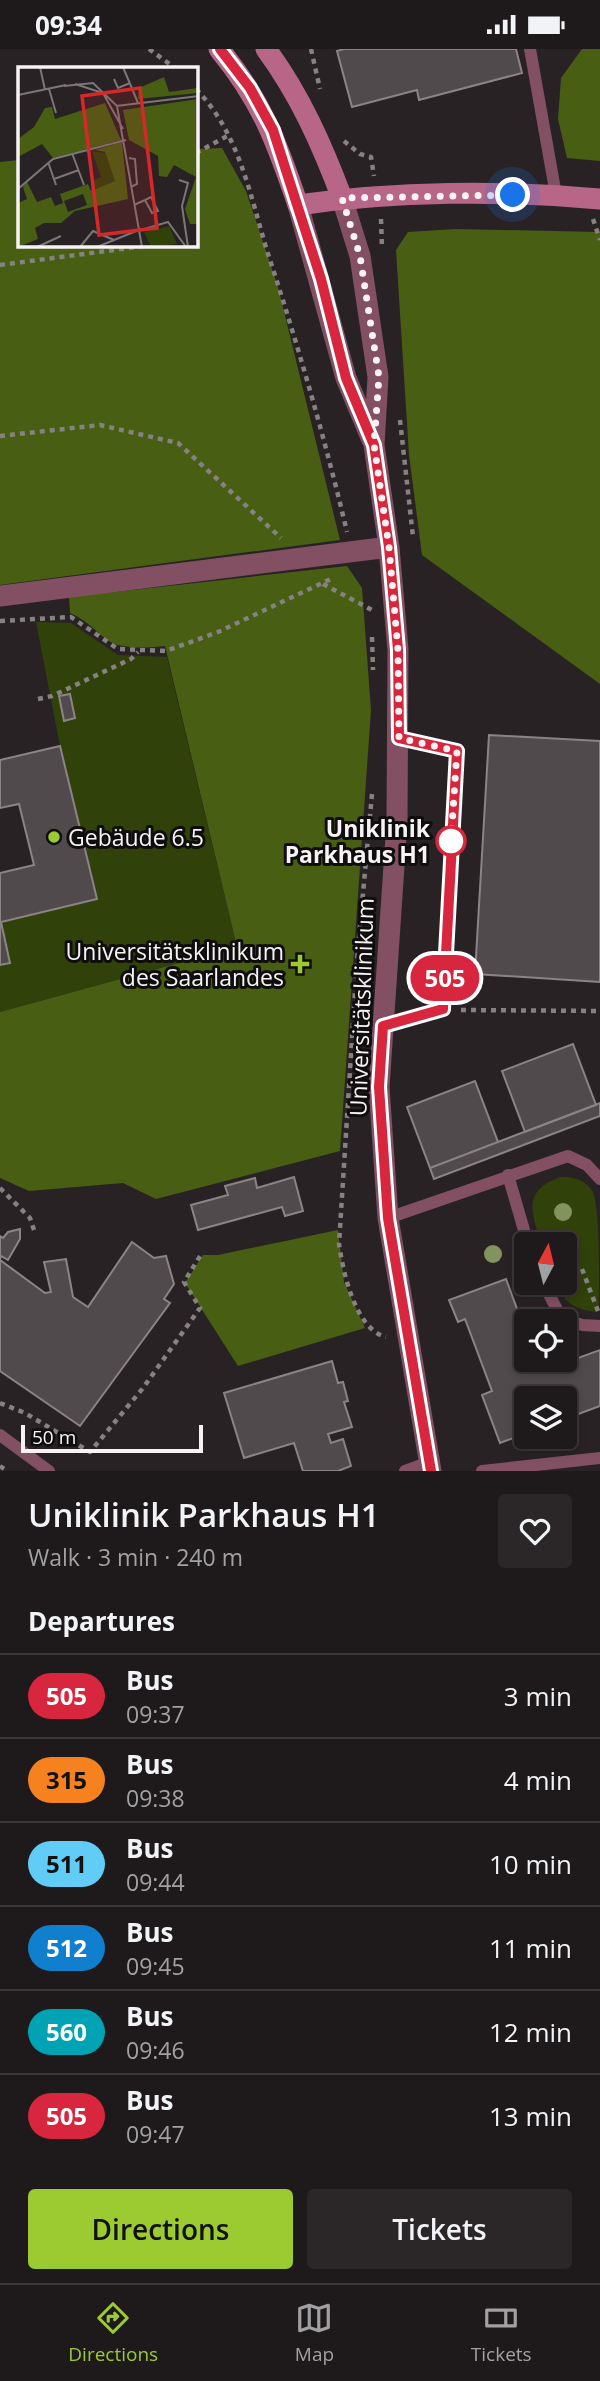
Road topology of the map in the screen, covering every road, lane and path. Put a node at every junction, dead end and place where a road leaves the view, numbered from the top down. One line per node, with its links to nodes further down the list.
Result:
1 (149, 49): 6 (path)
2 (219, 49): 16 (street)
3 (266, 49): 14 (street)
4 (312, 49): 8 (path)
5 (530, 49): 13 (lane)
6 (174, 67)
7 (198, 91): 9 (path)
8 (320, 92)
9 (229, 135): 11 (path); 23 (path)
10 (341, 138): 12 (path)
11 (198, 152)
12 (371, 157)
13 (556, 195): 14 (street); 15 (street)
14 (342, 198): 16 (street); 20 (street)
15 (600, 199)
16 (298, 205): 20 (street)
17 (137, 247): 18 (path)
18 (0, 265)
19 (0, 436): 22 (path)
20 (374, 445): 21 (street, Universitätsklinikum)
21 (389, 547): 23 (street); 34 (street, Universitätsklinikum)
22 (303, 559): 23 (street); 25 (street)
23 (354, 561): 24 (path)
24 (322, 583): 27 (path); 31 (path)
25 (0, 596)
26 (370, 601): 27 (path)
27 (372, 610): 29 (path)
28 (0, 621): 31 (path)
29 (372, 622)
30 (372, 634): 32 (path)
31 (138, 651): 33 (path)
32 (374, 682)
33 (38, 699)
34 (399, 738): 36 (lane); 38 (street, Universitätsklinikum)
35 (374, 780): 49 (path)
36 (443, 1009): 37 (path); 38 (lane)
37 (600, 1011)
38 (383, 1026): 42 (street, Universitätsklinikum)
39 (508, 1175): 40 (lane); 42 (lane); 43 (lane)
40 (600, 1179)
41 (0, 1188): 44 (path)
42 (388, 1218): 54 (street, Universitätsklinikum)
43 (525, 1232)
44 (35, 1233)
45 (202, 1253): 50 (path)
46 (582, 1269): 48 (path)
47 (549, 1295): 48 (lane)
48 (600, 1323)
49 (367, 1327)
50 (0, 1403)
51 (0, 1435): 56 (lane)
52 (600, 1458): 58 (lane)
53 (0, 1466): 55 (path)
54 (431, 1467): 57 (lane)
55 (7, 1471)
56 (49, 1471)
57 (405, 1471)
58 (482, 1471)

